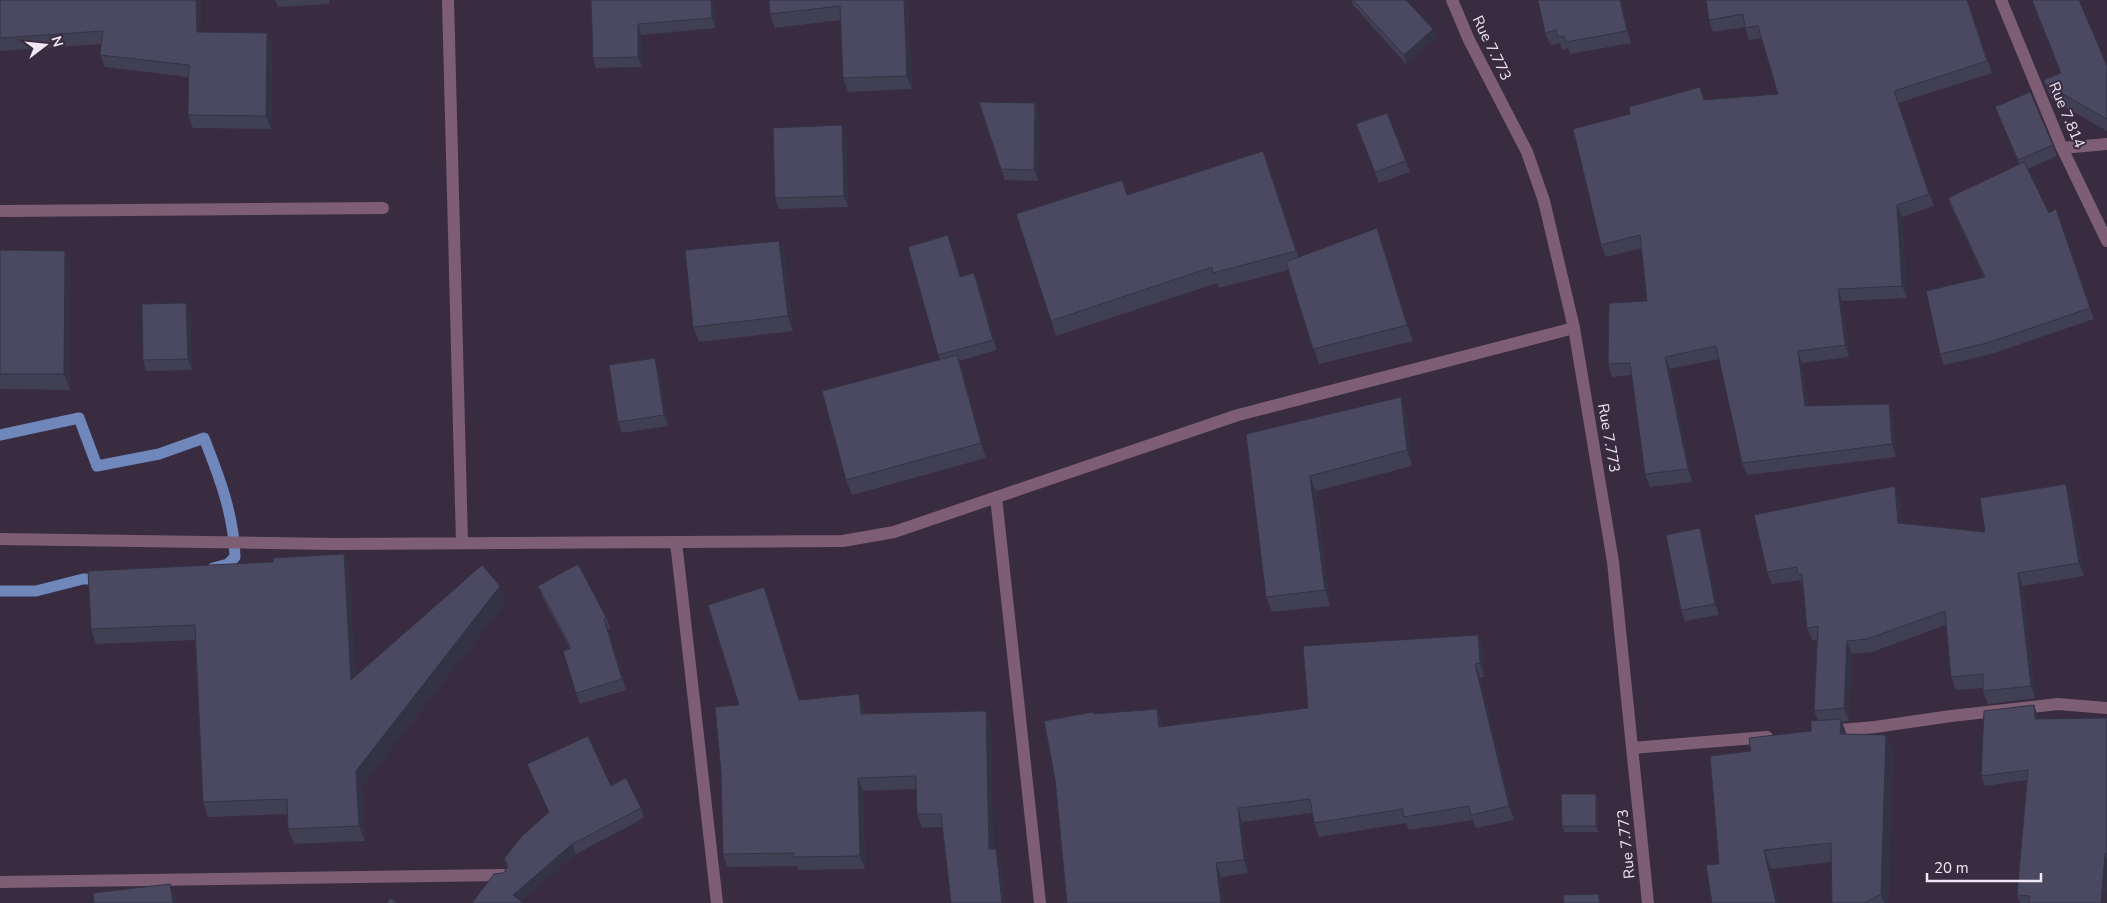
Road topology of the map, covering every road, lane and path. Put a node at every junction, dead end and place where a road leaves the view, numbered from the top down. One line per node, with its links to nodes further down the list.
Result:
1 (448, 0): 13 (street)
2 (1452, 0): 9 (street, Rue 7.773)
3 (2001, 0): 5 (street, Rue 7.814)
4 (2107, 144): 5 (street)
5 (2062, 148): 8 (street, Rue 7.814)
6 (382, 208): 7 (street)
7 (0, 211)
8 (2107, 241)
9 (1574, 328): 10 (street); 17 (street, Rue 7.773)
10 (996, 497): 12 (street); 21 (street)
11 (0, 539): 13 (street)
12 (676, 542): 13 (street); 20 (street)
13 (462, 543)
14 (2107, 708): 15 (street)
15 (1816, 732)
16 (1778, 736): 17 (street)
17 (1632, 748): 22 (street, Rue 7.773)
18 (503, 875): 19 (street)
19 (0, 882)
20 (718, 903)
21 (1040, 903)
22 (1648, 903)

